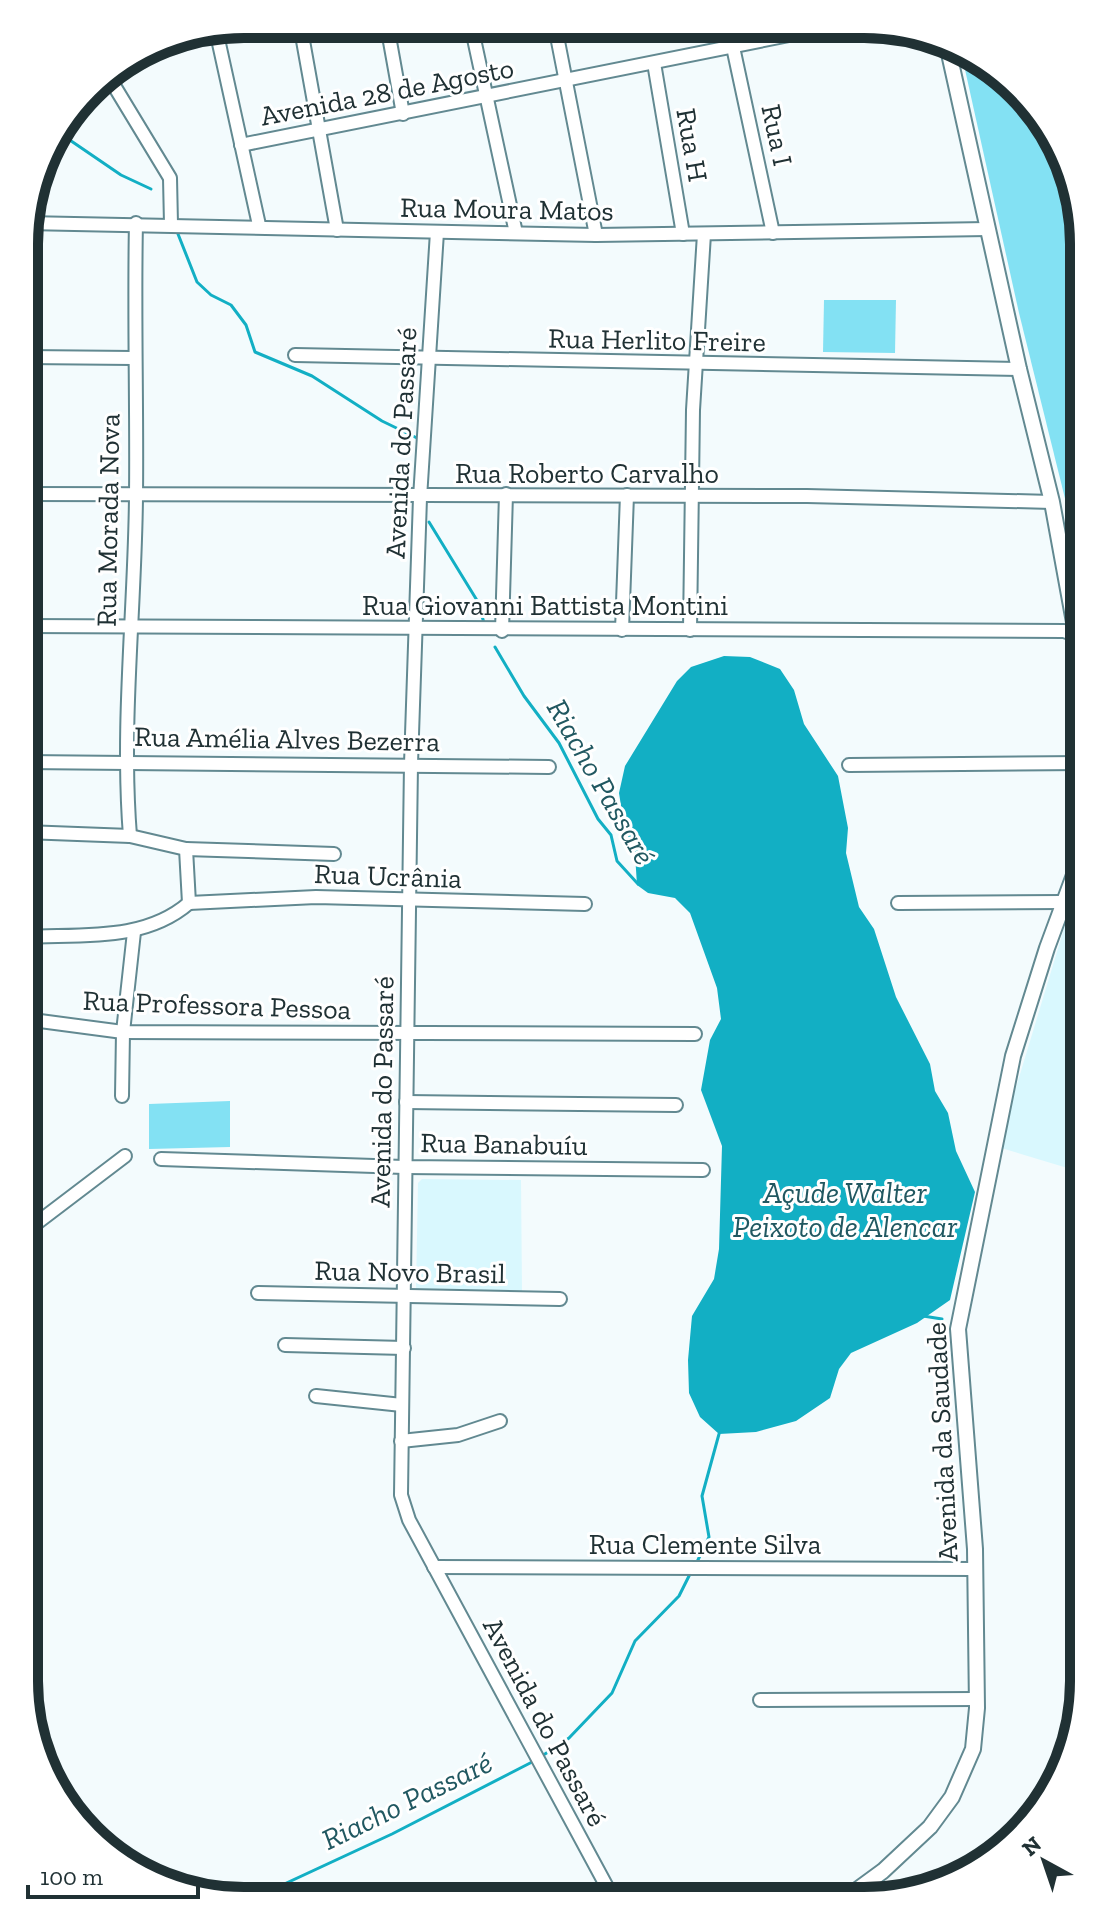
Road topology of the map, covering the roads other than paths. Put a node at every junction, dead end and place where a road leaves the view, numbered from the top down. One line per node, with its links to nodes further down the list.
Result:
1 (303, 38): 14 (street)
2 (389, 38): 13 (street)
3 (474, 38): 12 (street)
4 (557, 38): 10 (street)
5 (776, 38): 7 (street, Avenida 28 de Agosto)
6 (218, 40): 15 (street)
7 (733, 47): 9 (street, Avenida 28 de Agosto); 24 (street, Rua I)
8 (950, 57): 20 (street)
9 (654, 63): 10 (street, Avenida 28 de Agosto); 25 (street, Rua H)
10 (566, 82): 12 (street, Avenida 28 de Agosto); 27 (street)
11 (114, 85): 18 (street)
12 (485, 97): 13 (street, Avenida 28 de Agosto); 23 (street)
13 (403, 114): 14 (street, Avenida 28 de Agosto)
14 (319, 129): 15 (street, Avenida 28 de Agosto); 21 (street)
15 (241, 145): 19 (street)
16 (40, 223): 17 (street, Rua Moura Matos)
17 (136, 223): 18 (street, Rua Moura Matos); 31 (street, Rua Morada Nova)
18 (171, 224): 19 (street, Rua Moura Matos)
19 (259, 225): 21 (street, Rua Moura Matos)
20 (988, 229): 24 (street, Rua Moura Matos); 33 (street)
21 (337, 230): 22 (street, Rua Moura Matos)
22 (437, 232): 23 (street, Rua Moura Matos); 29 (street, Avenida do Passaré)
23 (516, 233): 27 (street, Rua Moura Matos)
24 (773, 233): 26 (street, Rua Moura Matos)
25 (683, 234): 26 (street, Rua Moura Matos); 27 (street, Rua Moura Matos)
26 (704, 234): 32 (street)
27 (596, 235)
28 (295, 355): 29 (street, Rua Herlito Freire)
29 (429, 356): 32 (street, Rua Herlito Freire); 38 (street, Avenida do Passaré)
30 (38, 357): 31 (street)
31 (133, 358): 37 (street, Rua Morada Nova)
32 (696, 364): 33 (street, Rua Herlito Freire); 39 (street)
33 (1019, 369): 40 (street)
34 (38, 494): 37 (street, Rua Roberto Carvalho)
35 (506, 494): 36 (street, Rua Roberto Carvalho); 38 (street, Rua Roberto Carvalho); 47 (street)
36 (627, 495): 39 (street, Rua Roberto Carvalho); 45 (street)
37 (136, 497): 38 (street, Rua Roberto Carvalho); 43 (street, Rua Morada Nova)
38 (420, 498): 44 (street, Avenida do Passaré)
39 (693, 498): 40 (street, Rua Roberto Carvalho); 46 (street)
40 (1052, 502): 41 (street)
41 (1070, 613)
42 (38, 626): 43 (street, Rua Giovanni Battista Montini)
43 (130, 627): 44 (street, Rua Giovanni Battista Montini); 49 (street, Rua Morada Nova)
44 (416, 628): 47 (street, Rua Giovanni Battista Montini); 52 (street, Avenida do Passaré)
45 (622, 630): 46 (street, Rua Giovanni Battista Montini); 47 (street, Rua Giovanni Battista Montini)
46 (690, 630): 48 (street, Rua Giovanni Battista Montini)
47 (502, 631)
48 (1070, 631)
49 (127, 761): 50 (street, Rua Amélia Alves Bezerra); 52 (street, Rua Amélia Alves Bezerra); 56 (street, Rua Morada Nova)
50 (38, 762)
51 (1070, 763): 53 (street)
52 (411, 764): 54 (street, Rua Amélia Alves Bezerra); 60 (street, Avenida do Passaré)
53 (849, 765)
54 (549, 767)
55 (38, 832): 56 (street)
56 (130, 836): 57 (street)
57 (186, 849): 58 (street, Rua Ucrânia); 62 (street)
58 (334, 854)
59 (1070, 886): 61 (street, Avenida da Saudade)
60 (409, 900): 62 (street, Rua Ucrânia); 64 (street, Rua Ucrânia); 69 (street, Avenida do Passaré)
61 (1063, 902): 63 (street); 89 (street, Avenida da Saudade)
62 (189, 903): 65 (street)
63 (898, 903)
64 (585, 904)
65 (134, 932): 66 (street); 68 (street)
66 (38, 936)
67 (38, 1021): 68 (street, Rua Professora Pessoa)
68 (123, 1032): 69 (street, Rua Professora Pessoa); 71 (street)
69 (409, 1033): 70 (street, Rua Professora Pessoa); 72 (street, Avenida do Passaré)
70 (695, 1034)
71 (122, 1096)
72 (406, 1102): 73 (street); 76 (street, Avenida do Passaré)
73 (676, 1105)
74 (125, 1156): 78 (street)
75 (161, 1159): 76 (street, Rua Banabuíu)
76 (404, 1167): 77 (street, Rua Banabuíu); 80 (street, Avenida do Passaré)
77 (703, 1170)
78 (38, 1222)
79 (258, 1293): 80 (street, Rua Novo Brasil)
80 (404, 1297): 81 (street, Rua Novo Brasil); 83 (street, Avenida do Passaré)
81 (560, 1299)
82 (285, 1345): 83 (street)
83 (404, 1348): 85 (street, Avenida do Passaré)
84 (316, 1396): 85 (street)
85 (402, 1405): 87 (street, Avenida do Passaré)
86 (500, 1421): 87 (street)
87 (401, 1441): 88 (street, Avenida do Passaré)
88 (434, 1567): 89 (street, Rua Clemente Silva); 92 (street, Avenida do Passaré)
89 (975, 1569): 90 (street, Avenida da Saudade)
90 (977, 1699): 91 (street); 93 (street, Avenida da Saudade)
91 (760, 1700)
92 (607, 1887)
93 (860, 1887)

